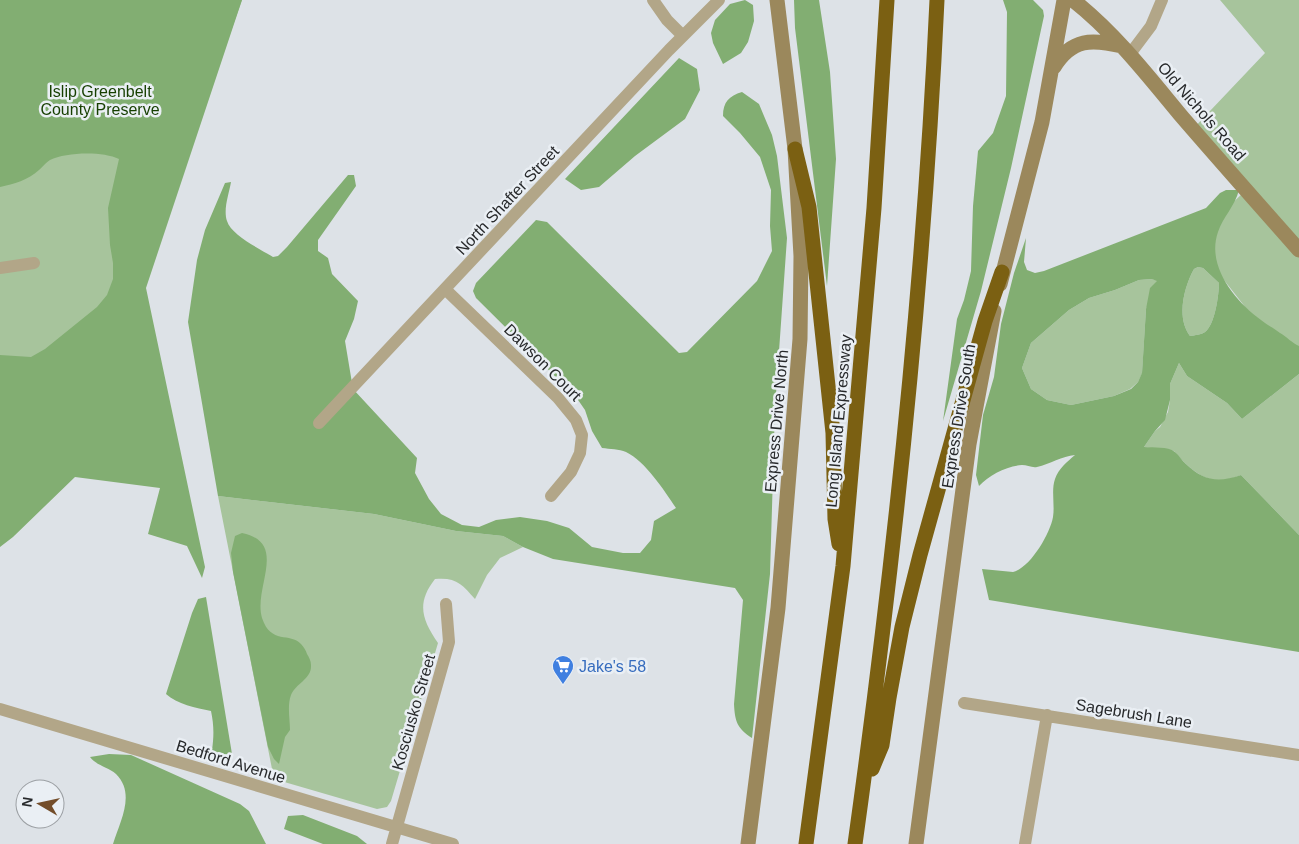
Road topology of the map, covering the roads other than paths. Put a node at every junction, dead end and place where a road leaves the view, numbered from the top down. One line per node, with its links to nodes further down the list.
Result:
1 (653, 0): 9 (street)
2 (719, 0): 9 (street, North Shafter Street)
3 (777, 0): 12 (main road, Express Drive North)
4 (887, 0): 20 (highway, Long Island Expressway)
5 (937, 0): 26 (highway)
6 (1064, 0): 11 (main road, Express Drive South)
7 (1073, 0): 10 (main road, Old Nichols Road)
8 (1162, 0): 10 (street)
9 (684, 36): 17 (street, North Shafter Street)
10 (1126, 50): 11 (main road); 13 (main road, Old Nichols Road)
11 (1052, 71): 16 (main road, Express Drive South)
12 (795, 149): 20 (highway); 30 (main road, Express Drive North)
13 (1299, 250)
14 (34, 263): 15 (street)
15 (0, 268)
16 (1002, 272): 26 (highway); 33 (main road, Express Drive South)
17 (445, 289): 18 (street, North Shafter Street); 19 (street, Dawson Court)
18 (319, 423)
19 (551, 496)
20 (843, 566): 31 (highway, Long Island Expressway)
21 (446, 604): 27 (street, Kosciusko Street)
22 (964, 704): 24 (street, Sagebrush Lane)
23 (0, 709): 27 (street, Bedford Avenue)
24 (1047, 715): 25 (street, Sagebrush Lane); 34 (street)
25 (1299, 755)
26 (863, 789): 32 (highway)
27 (397, 827): 28 (street, Kosciusko Street); 29 (street, Bedford Avenue)
28 (392, 844)
29 (453, 844)
30 (748, 844)
31 (806, 844)
32 (856, 844)
33 (916, 844)
34 (1025, 844)

